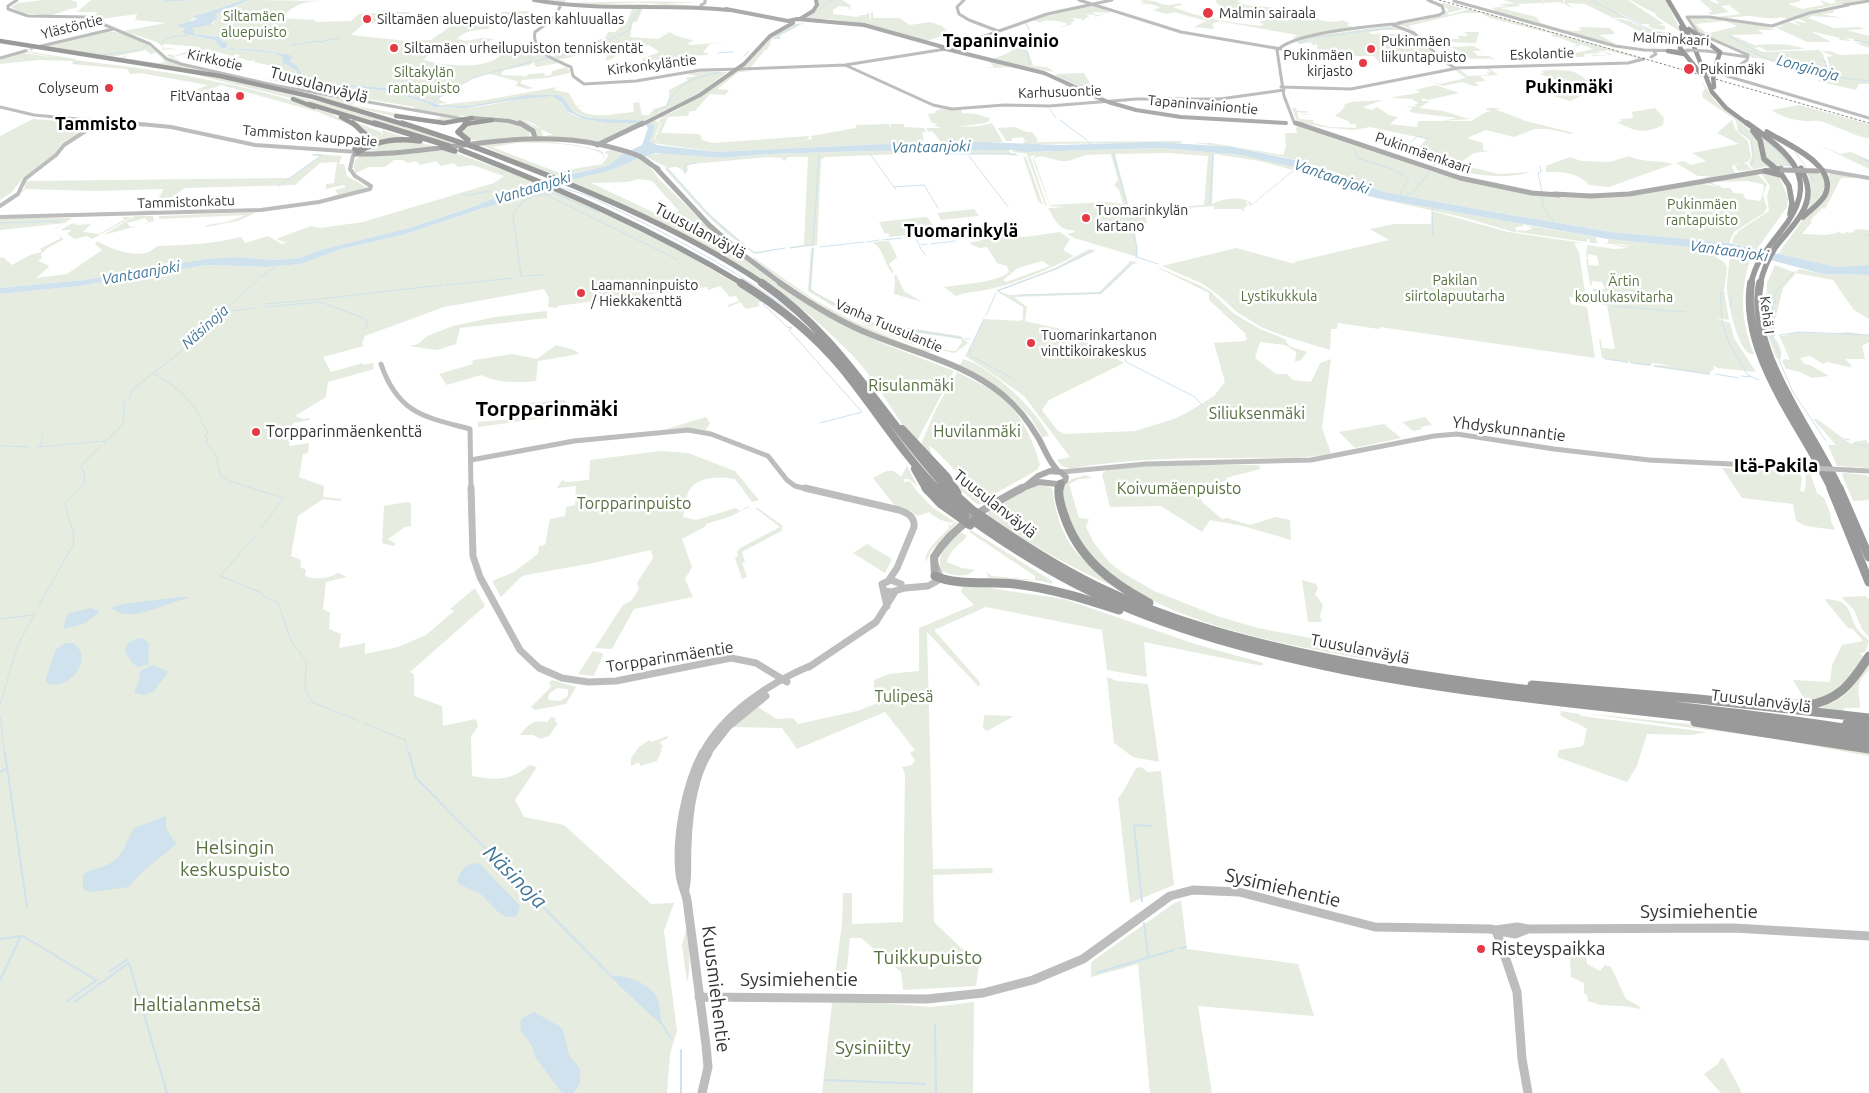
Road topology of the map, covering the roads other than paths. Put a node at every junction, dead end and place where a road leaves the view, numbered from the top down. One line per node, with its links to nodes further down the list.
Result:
1 (17, 0): 26 (street, Kirkkotie)
2 (534, 0): 15 (main road, Tapaninvainiontie)
3 (705, 0): 16 (street)
4 (816, 0): 19 (main road)
5 (964, 0): 28 (street)
6 (1079, 0): 14 (street)
7 (1105, 0): 14 (street, Kirkonkyläntie)
8 (1112, 0): 14 (street, Kirkonkyläntie)
9 (1428, 0): 23 (street)
10 (1453, 0): 33 (street, Malminkaari)
11 (1668, 0): 20 (highway, Kehä I)
12 (1672, 0): 27 (highway, Kehä I)
13 (1869, 1): 17 (street)
14 (1090, 4): 28 (main road, Kirkonkyläntie); 32 (street)
15 (562, 5): 16 (main road, Tapaninvainiontie); 47 (street, Kirkonkyläntie)
16 (701, 5): 19 (main road, Tapaninvainiontie)
17 (1831, 8): 25 (main road)
18 (1720, 19): 21 (main road); 42 (street)
19 (795, 20): 31 (main road, Tapaninvainiontie); 47 (main road)
20 (1682, 24): 36 (highway); 48 (highway, Kehä I)
21 (1750, 24): 25 (street)
22 (1394, 25): 23 (street); 24 (main road)
23 (1401, 25): 46 (street)
24 (1383, 26): 32 (street)
25 (1768, 26)
26 (113, 29): 30 (street, Ylästöntie); 58 (street, Kirkkotie)
27 (1689, 29): 38 (highway); 49 (highway, Kehä I)
28 (997, 30): 31 (street, Kirkonkyläntie)
29 (0, 43): 51 (highway, Tuusulanväylä); 52 (highway, Tuusulanväylä)
30 (37, 48)
31 (947, 48): 45 (street, Kirkonkyläntie); 53 (main road, Tapaninvainiontie)
32 (1279, 50): 50 (street)
33 (1653, 50): 34 (street, Malminkaari); 36 (street, Malminkaari); 40 (street)
34 (1668, 50): 36 (highway)
35 (24, 51): 43 (street, Ylästöntie)
36 (1684, 51): 37 (street, Malminkaari, bridge); 48 (highway)
37 (1708, 52): 38 (main road, Malminkaari)
38 (1719, 54): 39 (highway); 41 (street, Malminkaari); 49 (highway)
39 (1727, 55): 41 (street, Malminkaari)
40 (1653, 56)
41 (1736, 56): 42 (street, Malminkaari)
42 (1747, 56): 57 (street)
43 (0, 58)
44 (1644, 59): 46 (street, Eskolantie)
45 (845, 65): 47 (street, Kirkonkyläntie); 53 (street, Karhusuontie)
46 (1456, 68): 50 (street, Karhusuontie)
47 (734, 69): 68 (main road)
48 (1705, 78): 60 (highway, Kehä I)
49 (1714, 87): 64 (highway, Kehä I)
50 (1283, 90): 53 (street, Karhusuontie); 62 (street)
51 (293, 99): 55 (highway); 71 (highway, Tuusulanväylä, bridge)
52 (325, 102): 56 (highway); 67 (highway, Tuusulanväylä)
53 (1110, 102): 62 (main road, Tapaninvainiontie)
54 (0, 108): 61 (street, Tammiston kauppatie)
55 (336, 114): 66 (highway); 72 (highway)
56 (387, 115): 58 (highway); 67 (highway)
57 (1869, 118)
58 (472, 119): 59 (main road, Kirkkotie); 63 (highway)
59 (492, 120): 63 (highway); 65 (main road, Kirkkotie)
60 (1743, 120): 73 (highway); 81 (highway, Kehä I)
61 (101, 121): 72 (street, Tammiston kauppatie); 79 (street)
62 (1291, 122): 75 (main road, Pukinmäenkaari)
63 (465, 124): 67 (highway)
64 (1757, 126): 76 (highway); 81 (highway, Kehä I)
65 (533, 139): 68 (main road, Tammiston kauppatie); 69 (main road, Tammiston kauppatie)
66 (425, 142): 71 (highway, bridge); 72 (highway)
67 (468, 142): 69 (highway, Tuusulanväylä, bridge)
68 (595, 145): 70 (main road, Tammiston kauppatie)
69 (482, 146): 72 (main road, Tammiston kauppatie); 91 (highway, Tuusulanväylä)
70 (619, 150): 85 (main road, Vanha Tuusulantie)
71 (458, 151): 87 (highway, Tuusulanväylä)
72 (354, 153): 80 (street, Tammistonkatu)
73 (1780, 170): 74 (highway); 75 (main road, Pukinmäenkaari); 76 (main road, Pukinmäenkaari, bridge); 81 (highway)
74 (1765, 171): 75 (main road, Pukinmäenkaari)
75 (1750, 172)
76 (1821, 172): 77 (highway); 78 (street, Pukinmäenkaari); 81 (highway)
77 (1834, 173): 78 (street, Pukinmäenkaari)
78 (1869, 178)
79 (0, 206)
80 (0, 217)
81 (1789, 224): 82 (highway, Kehä I); 83 (highway, Kehä I)
82 (1769, 245): 83 (highway, Kehä I)
83 (1762, 264): 93 (highway, Kehä I); 94 (highway, Kehä I)
84 (381, 364): 86 (street, Torpparinmäentie)
85 (1039, 441): 89 (main road, Vanha Tuusulantie); 90 (main road, Vanha Tuusulantie)
86 (471, 460): 97 (street); 104 (street, Torpparinmäentie)
87 (914, 464): 91 (highway)
88 (1869, 471): 90 (street, Yhdyskunnantie, bridge)
89 (1044, 476): 90 (main road); 90 (main road); 95 (main road)
90 (1061, 477): 102 (highway)
91 (966, 514): 92 (highway, bridge); 92 (highway, Tuusulanväylä, bridge)
92 (975, 521): 101 (highway, Tuusulanväylä); 102 (highway, Tuusulanväylä)
93 (1869, 555)
94 (1863, 569): 96 (highway, Kehä I); 98 (highway)
95 (937, 577): 97 (street); 101 (highway)
96 (1869, 582)
97 (896, 585): 99 (street); 99 (street); 100 (street, Kuusmiehentie)
98 (1869, 588)
99 (885, 591): 100 (street)
100 (887, 606): 104 (street, Kuusmiehentie)
101 (1149, 616): 111 (highway, Tuusulanväylä)
102 (1213, 631): 105 (highway, Tuusulanväylä)
103 (1869, 656): 106 (highway)
104 (785, 680): 114 (street, Kuusmiehentie)
105 (1487, 686): 106 (highway); 107 (highway, Tuusulanväylä)
106 (1727, 702): 108 (highway)
107 (1762, 716): 109 (highway); 110 (highway, Tuusulanväylä)
108 (1869, 718)
109 (1869, 726)
110 (1869, 732)
111 (1869, 747)
112 (1496, 930): 113 (street, Sysimiehentie); 114 (street, Sysimiehentie); 116 (street)
113 (1869, 936)
114 (700, 997): 115 (street, Kuusmiehentie)
115 (702, 1093)
116 (1528, 1093)

